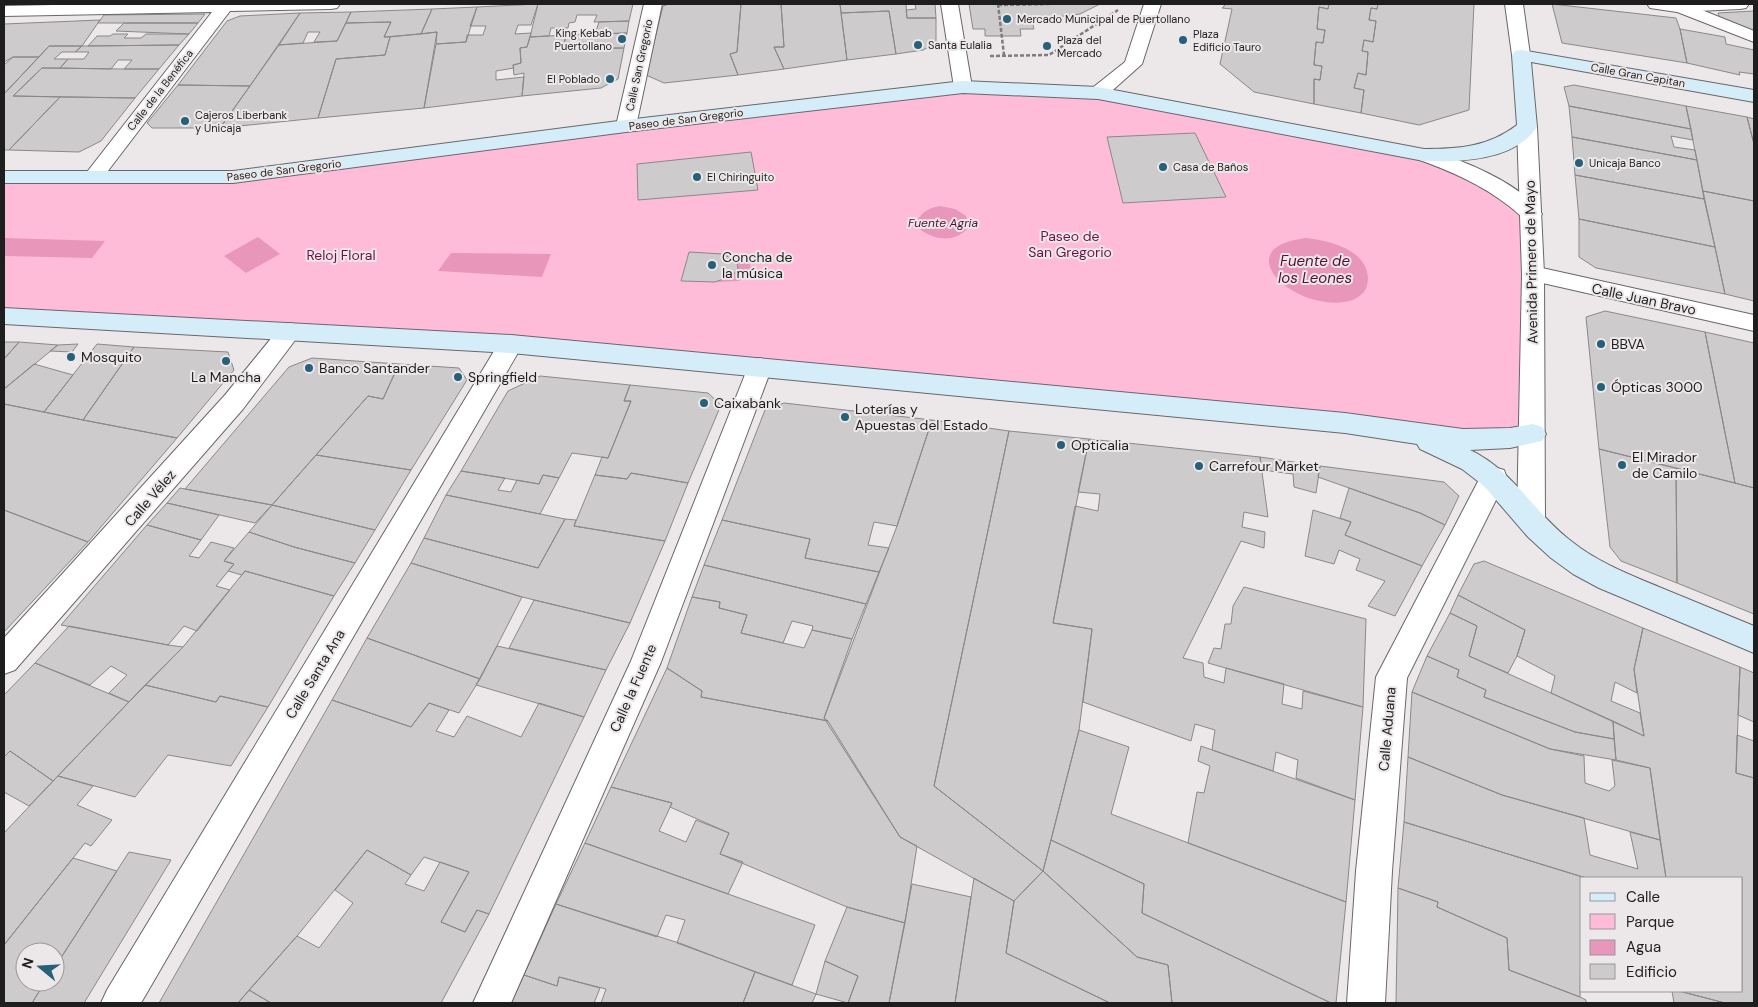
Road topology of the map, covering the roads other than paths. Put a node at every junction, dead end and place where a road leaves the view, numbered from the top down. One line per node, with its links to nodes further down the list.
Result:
1 (332, 4): 7 (street)
2 (653, 4): 16 (street, Calle San Gregorio)
3 (949, 4): 13 (street)
4 (1514, 4): 12 (street, Avenida Primero de Mayo)
5 (1656, 4): 8 (street)
6 (1740, 4): 8 (street)
7 (226, 5): 10 (street); 19 (street, Calle de la Benéfica)
8 (1675, 5): 11 (street)
9 (1150, 10): 14 (street)
10 (4, 11)
11 (1754, 37)
12 (1521, 55): 15 (main road, Calle Gran Capitan); 17 (main road, Avenida Primero de Mayo)
13 (963, 87): 14 (main road, Paseo de San Gregorio); 16 (main road, Paseo de San Gregorio)
14 (1098, 93): 18 (main road, Paseo de San Gregorio)
15 (1754, 96)
16 (626, 126): 19 (main road, Paseo de San Gregorio)
17 (1527, 127): 18 (main road, Paseo de San Gregorio); 21 (street, Avenida Primero de Mayo)
18 (1424, 155): 21 (street, Paseo de San Gregorio)
19 (94, 176): 20 (main road, Paseo de San Gregorio)
20 (4, 177)
21 (1531, 214): 22 (street, Avenida Primero de Mayo)
22 (1533, 274): 24 (street, Calle Juan Bravo); 29 (street, Avenida Primero de Mayo)
23 (4, 316): 25 (main road)
24 (1754, 323)
25 (290, 332): 26 (main road); 33 (street, Calle Vélez)
26 (511, 344): 27 (main road); 34 (street, Calle Santa Ana)
27 (760, 367): 28 (main road); 35 (street, Calle la Fuente)
28 (1402, 432): 29 (main road); 30 (main road)
29 (1533, 434): 31 (street, Avenida Primero de Mayo)
30 (1494, 478): 31 (main road); 36 (street, Calle Aduana)
31 (1531, 520): 32 (main road)
32 (1754, 640)
33 (4, 660)
34 (120, 1003)
35 (492, 1003)
36 (1366, 1003)

